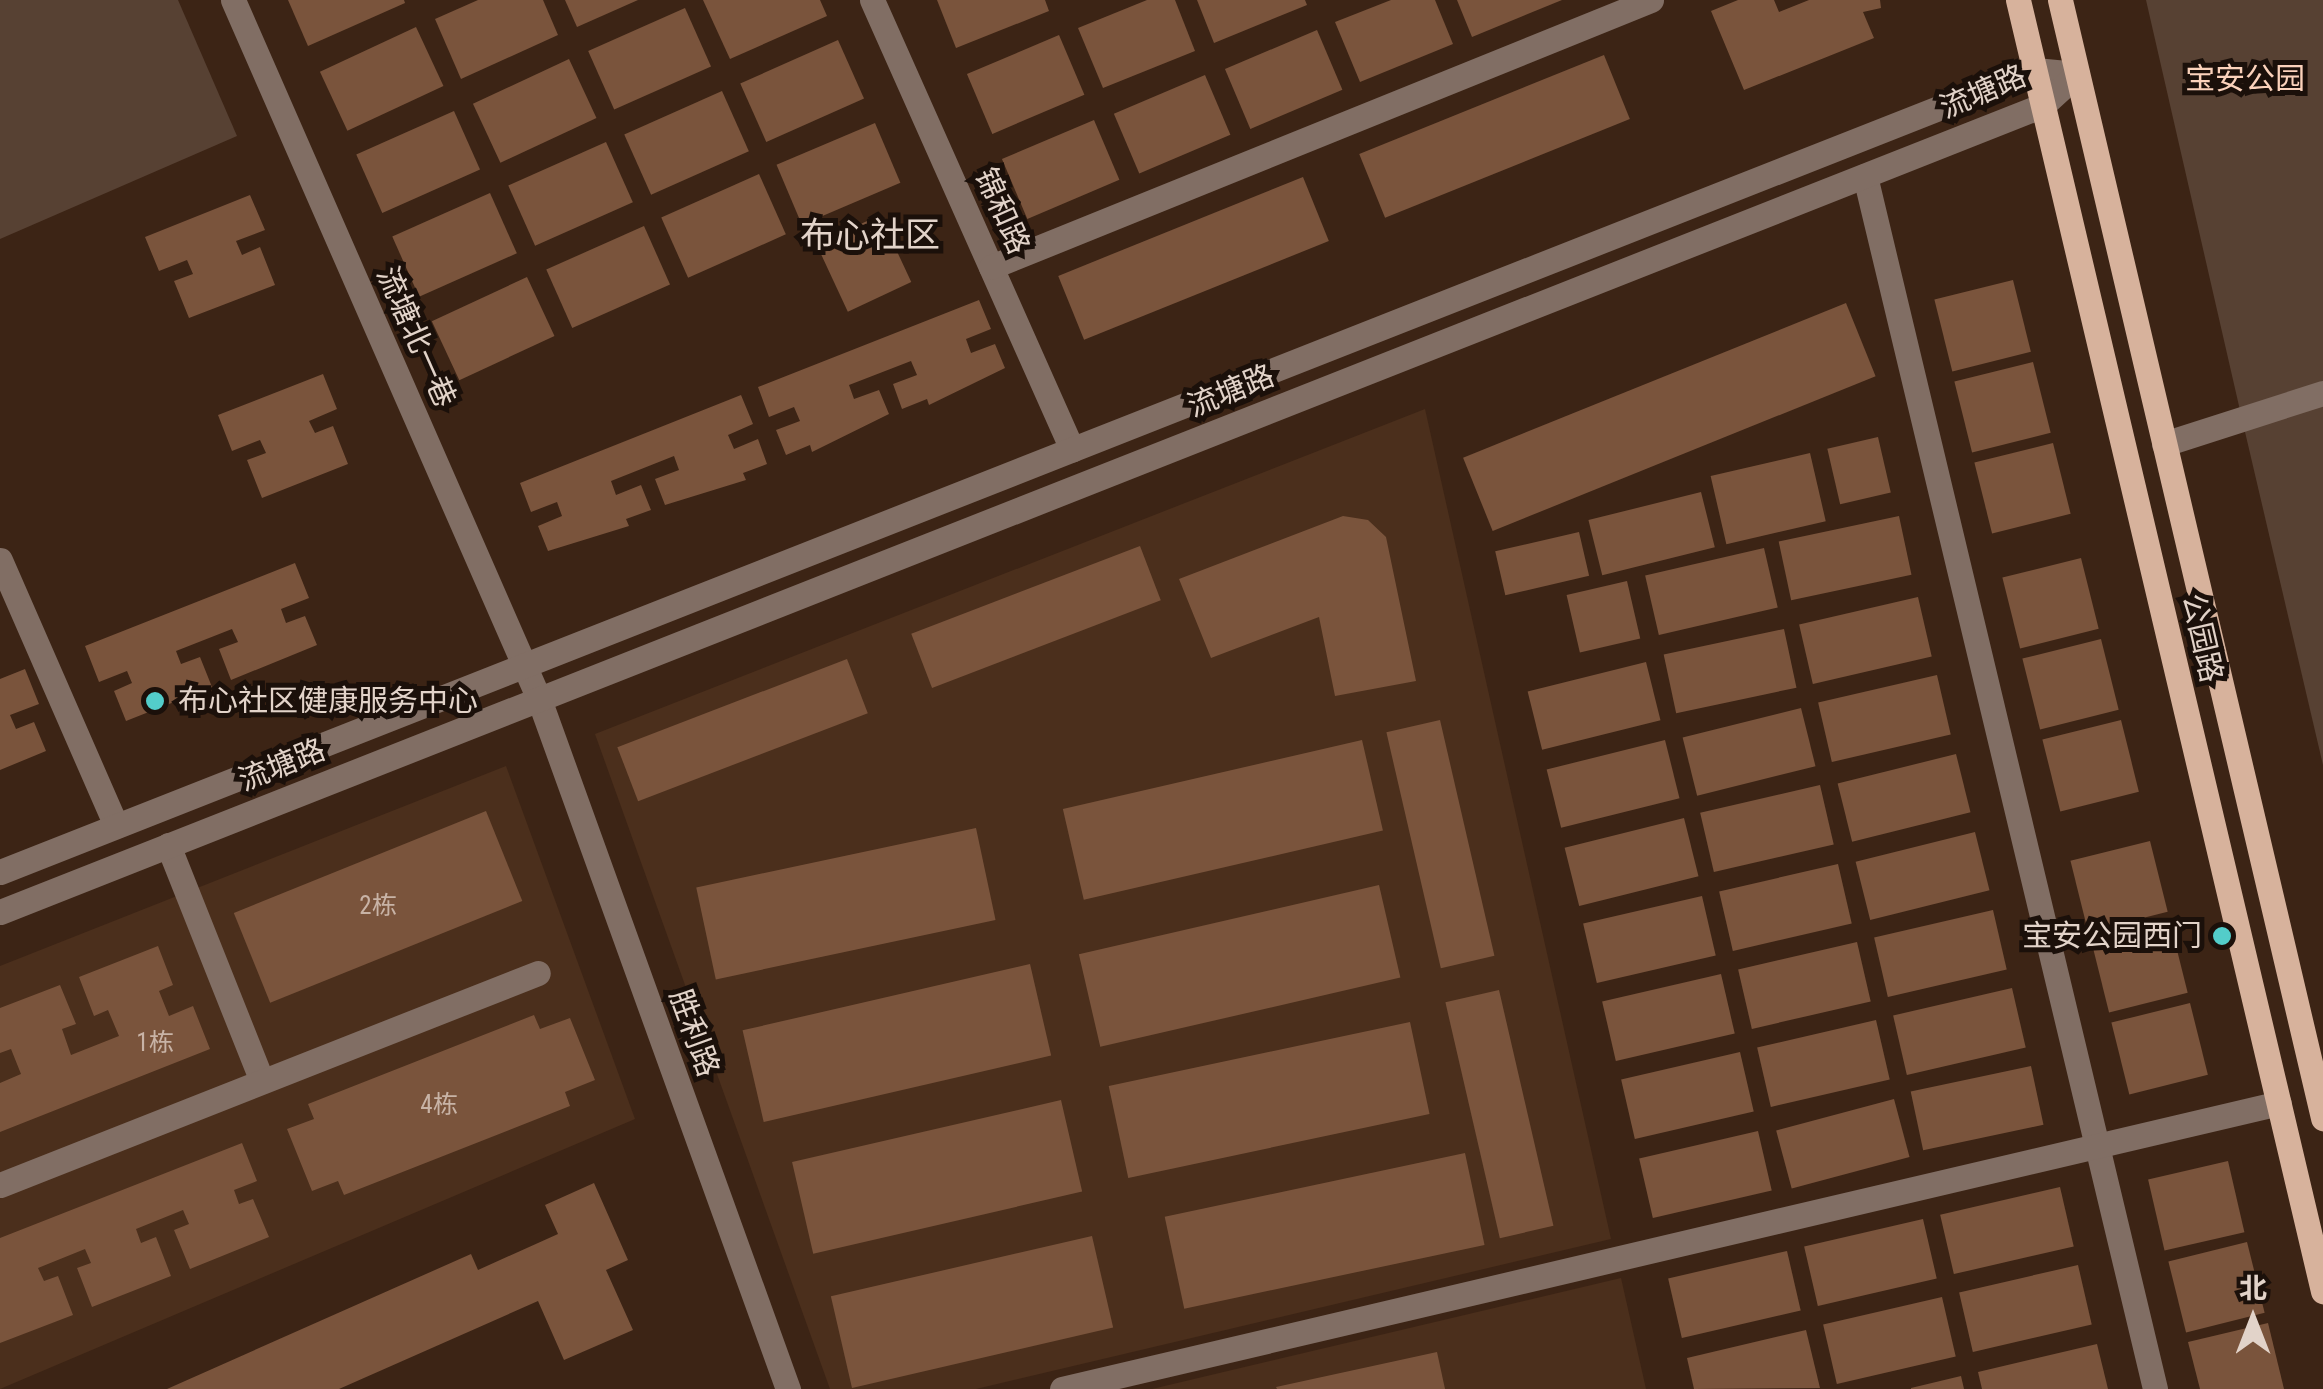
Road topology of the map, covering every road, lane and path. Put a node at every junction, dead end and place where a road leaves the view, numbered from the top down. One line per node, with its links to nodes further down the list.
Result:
1 (233, 0): 15 (street, 流塘北一巷)
2 (872, 0): 10 (street, 锦和路)
3 (1651, 0): 10 (street)
4 (2018, 0): 6 (main road, 公园路)
5 (2060, 0): 7 (main road, 公园路)
6 (2035, 70): 7 (street, 流塘路); 8 (main road, 公园路); 13 (street, 流塘路)
7 (2077, 74): 8 (street, 流塘路); 12 (main road, 公园路)
8 (2043, 106): 9 (street, 流塘路); 23 (main road, 公园路)
9 (1865, 176): 16 (street, 流塘路); 25 (street)
10 (991, 268): 13 (street, 锦和路)
11 (2323, 394): 12 (street)
12 (2164, 444): 24 (main road, 公园路)
13 (1072, 449): 15 (street, 流塘路)
14 (0, 560): 17 (street)
15 (524, 665): 16 (street, 流塘北一巷); 17 (street, 流塘路)
16 (539, 699): 18 (street, 流塘路); 28 (street, 胜利路)
17 (116, 826): 19 (street, 流塘路)
18 (168, 846): 20 (street, 流塘路); 22 (street)
19 (0, 872)
20 (0, 912)
21 (538, 973): 22 (street)
22 (262, 1082): 26 (street)
23 (2279, 1103): 25 (street); 27 (main road, 公园路)
24 (2323, 1118)
25 (2096, 1146): 29 (street); 30 (street)
26 (0, 1186)
27 (2323, 1290)
28 (788, 1389)
29 (1062, 1389)
30 (2155, 1389)

